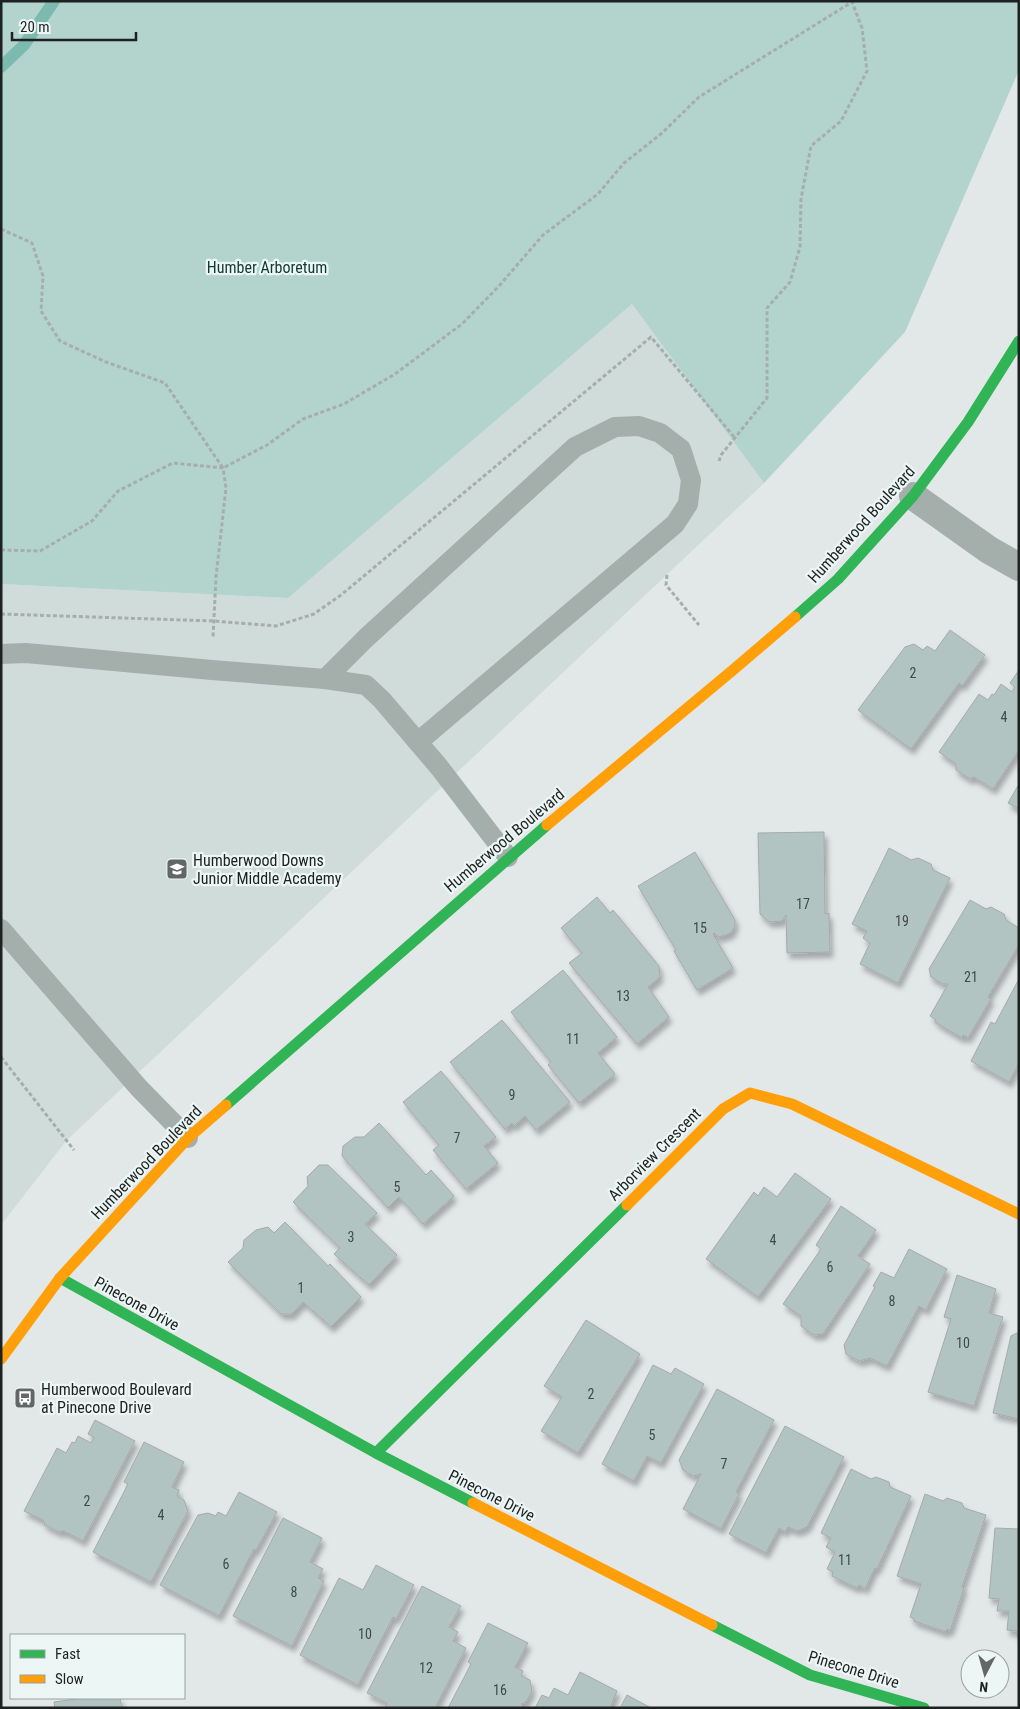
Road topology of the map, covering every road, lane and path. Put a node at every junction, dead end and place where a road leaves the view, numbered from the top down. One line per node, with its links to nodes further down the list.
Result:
1 (1, 229): 4 (path)
2 (1019, 341): 5 (street, Humberwood Boulevard)
3 (744, 428): 4 (path)
4 (223, 468): 6 (path); 8 (path)
5 (913, 496): 7 (street); 12 (street, Humberwood Boulevard)
6 (1, 550)
7 (1019, 567)
8 (1, 614)
9 (1, 654): 10 (lane)
10 (325, 679): 11 (lane); 11 (lane)
11 (418, 742): 12 (lane)
12 (508, 857): 15 (street, Humberwood Boulevard)
13 (1, 929): 15 (lane)
14 (1, 1057): 16 (path)
15 (188, 1138): 18 (street, Humberwood Boulevard)
16 (74, 1150)
17 (1019, 1214): 20 (street, Arborview Crescent)
18 (60, 1278): 19 (street, Humberwood Boulevard); 20 (street, Pinecone Drive)
19 (1, 1359)
20 (376, 1453): 21 (street, Pinecone Drive)
21 (924, 1708)

